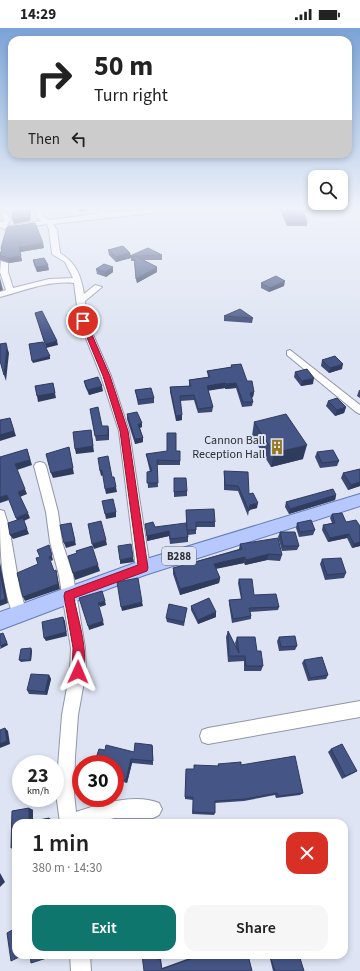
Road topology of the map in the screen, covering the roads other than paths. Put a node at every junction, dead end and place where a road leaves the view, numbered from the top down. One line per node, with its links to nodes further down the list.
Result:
1 (55, 251): 3 (street)
2 (3, 265): 5 (street)
3 (78, 281): 5 (street); 7 (street)
4 (98, 287): 7 (street)
5 (10, 291): 6 (street)
6 (0, 295)
7 (80, 300): 13 (street)
8 (290, 353): 9 (street)
9 (360, 410)
10 (40, 466): 14 (street)
11 (360, 500): 13 (main road, B288)
12 (0, 515): 15 (street)
13 (143, 568): 14 (main road, B288)
14 (69, 596): 15 (main road, B288); 20 (street)
15 (20, 614): 16 (main road, B288)
16 (0, 621)
17 (360, 709): 18 (street)
18 (208, 736)
19 (153, 809): 21 (street)
20 (68, 819)
21 (82, 819)
22 (80, 959): 23 (street)
23 (81, 971)

